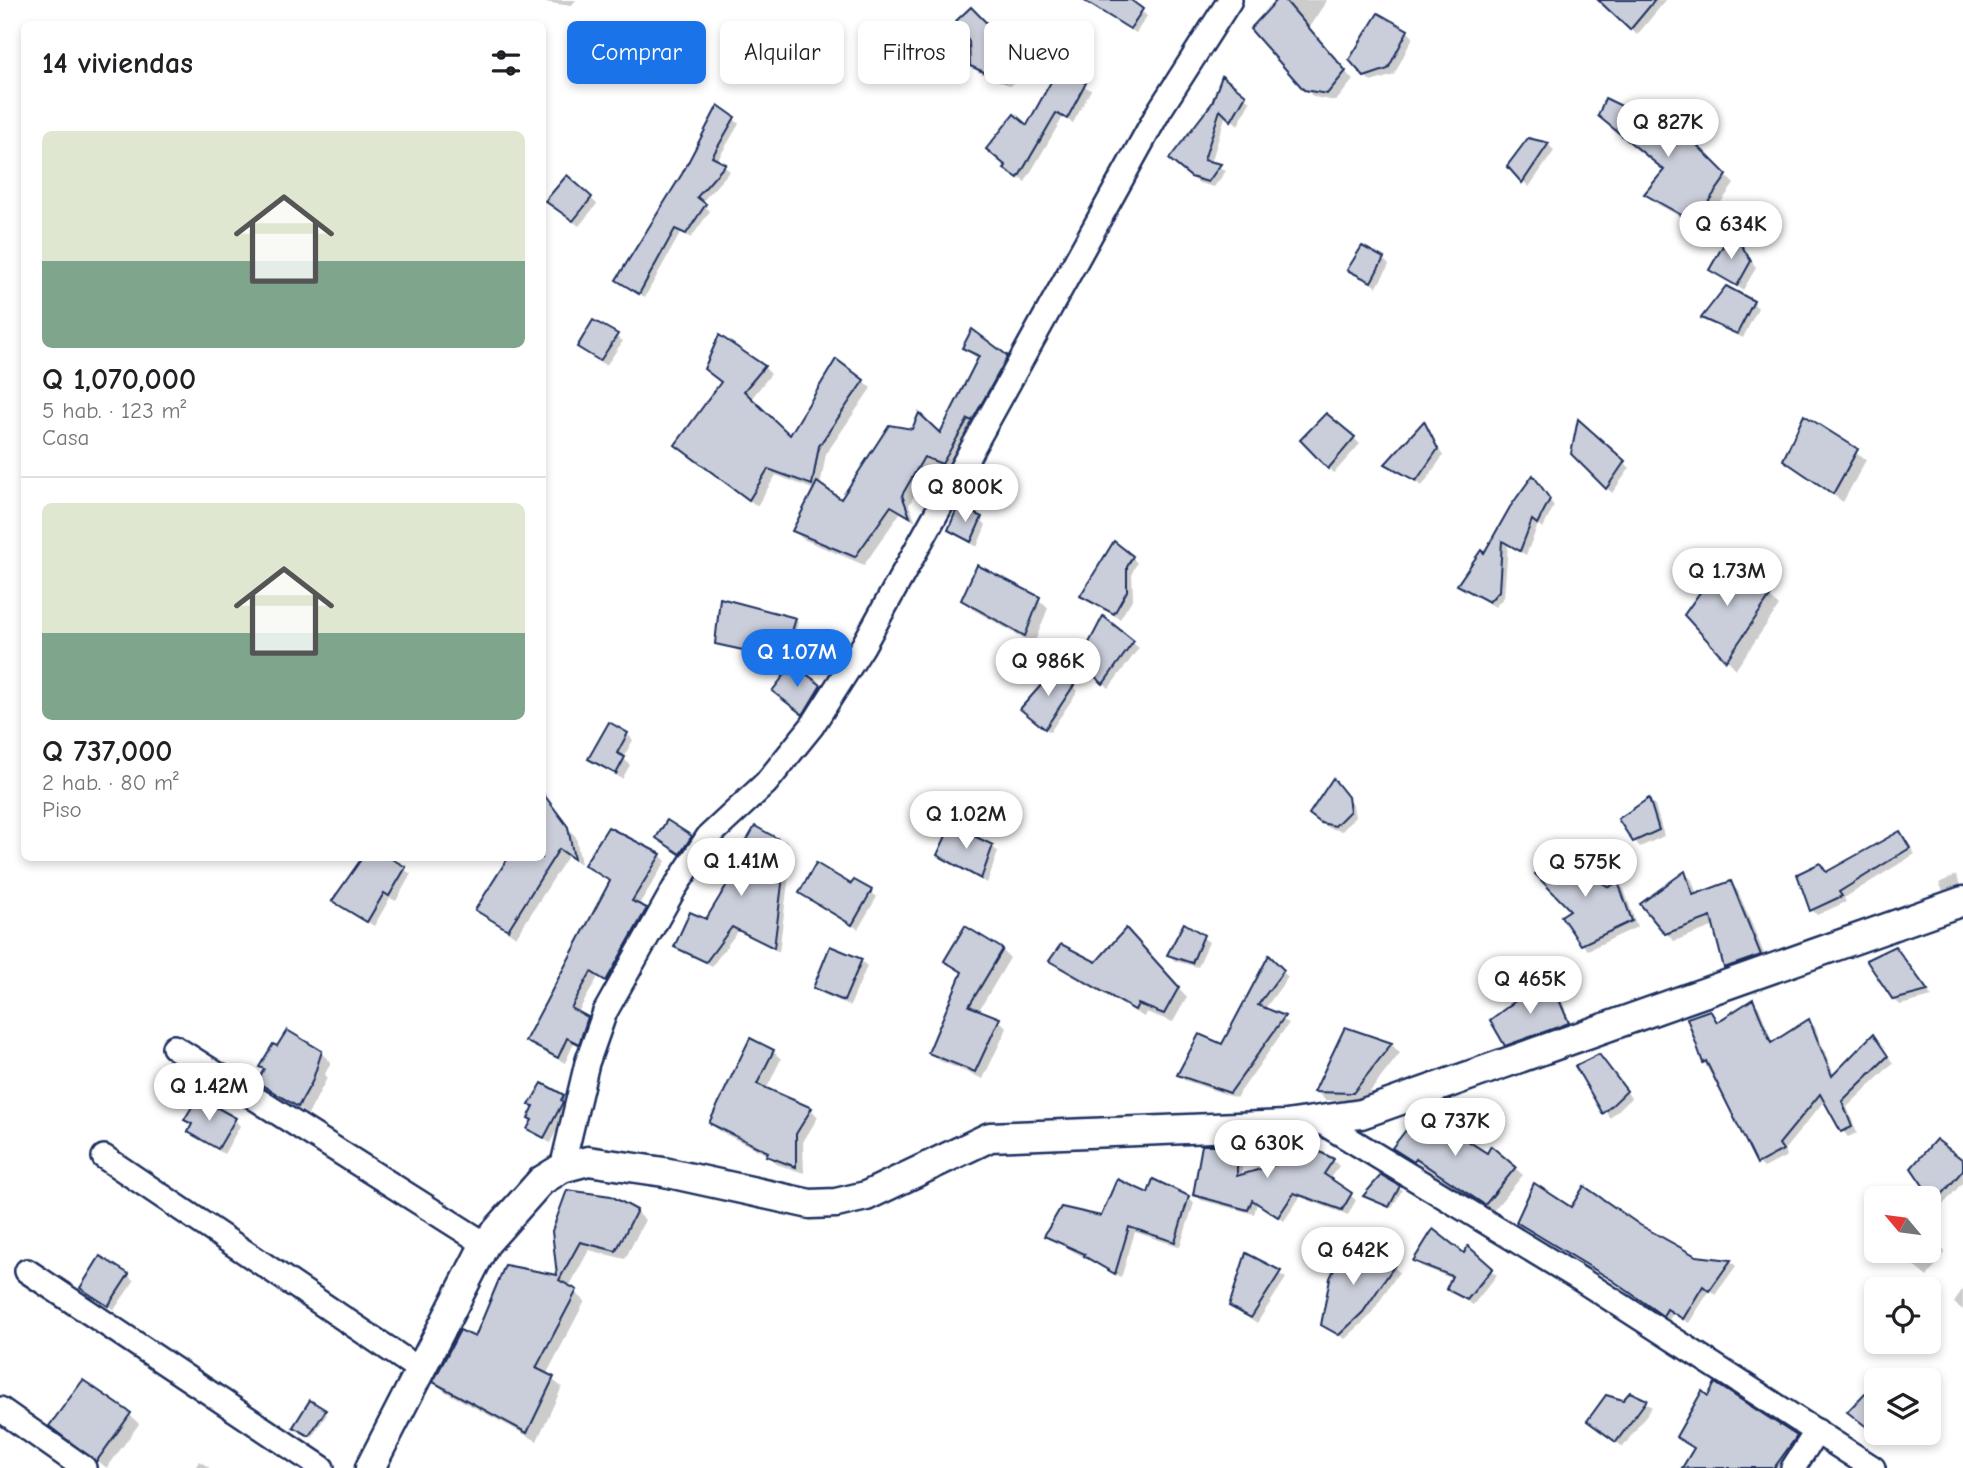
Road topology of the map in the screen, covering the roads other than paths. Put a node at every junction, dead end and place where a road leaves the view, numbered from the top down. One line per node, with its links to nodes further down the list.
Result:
1 (1230, 0): 6 (street)
2 (1963, 901): 4 (street)
3 (174, 1046): 7 (street)
4 (1318, 1120): 6 (street); 11 (street)
5 (104, 1157): 9 (street)
6 (562, 1168): 7 (street)
7 (485, 1244): 9 (street)
8 (27, 1271): 13 (street)
9 (420, 1370): 14 (street)
10 (0, 1409): 12 (street)
11 (1817, 1431): 15 (street); 16 (street)
12 (84, 1468)
13 (322, 1468)
14 (370, 1468)
15 (1793, 1468)
16 (1873, 1468)

